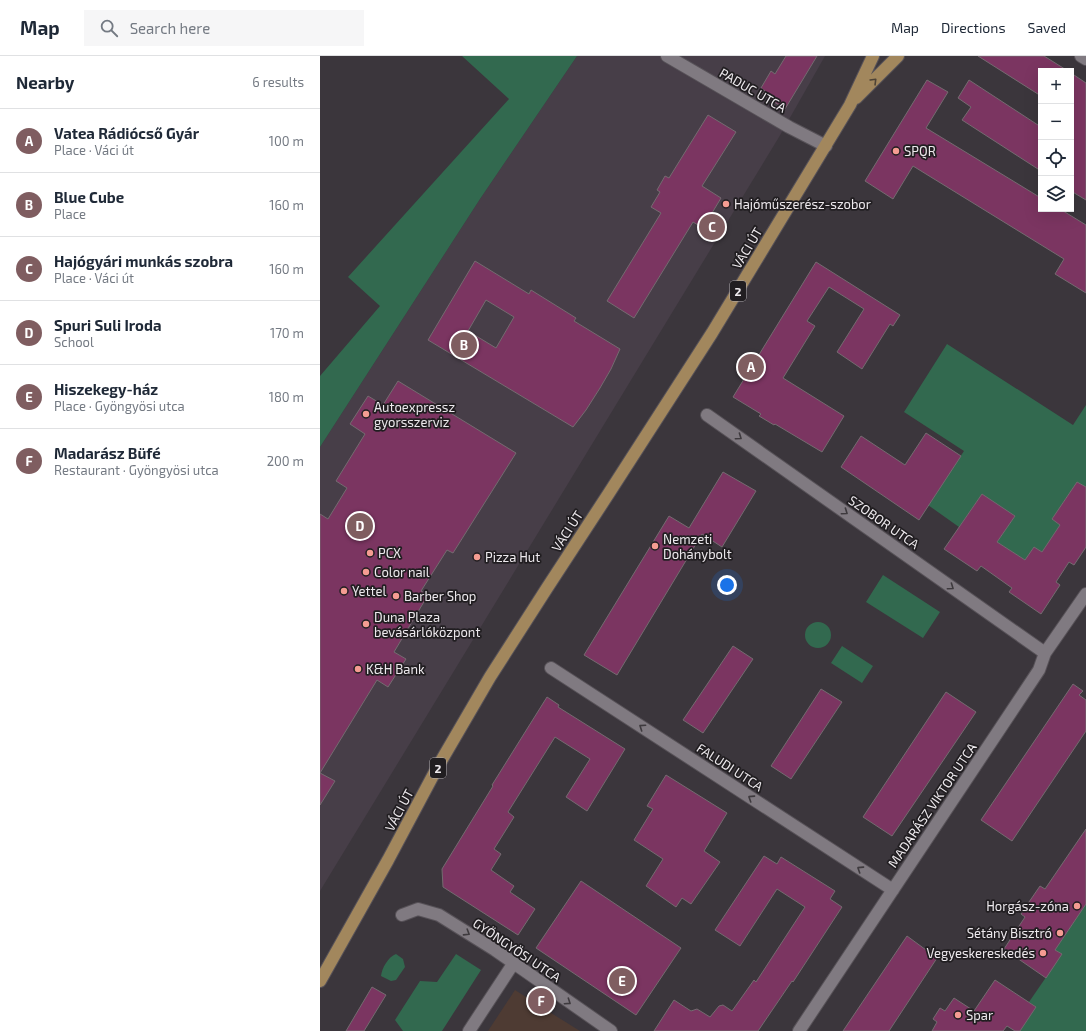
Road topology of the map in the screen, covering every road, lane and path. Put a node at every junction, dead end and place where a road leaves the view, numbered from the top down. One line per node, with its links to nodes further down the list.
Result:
1 (667, 56): 7 (street, PADUC UTCA)
2 (872, 56): 6 (main road, VÁCI ÚT / 2)
3 (898, 56): 6 (main road, VÁCI ÚT / 2, one-way to 3)
4 (1081, 56): 5 (street)
5 (1086, 59)
6 (850, 105): 7 (main road, VÁCI ÚT / 2)
7 (826, 146): 15 (main road, VÁCI ÚT / 2)
8 (707, 415): 10 (street, SZOBOR UTCA, one-way to 10)
9 (1086, 594): 10 (street, MADARÁSZ VIKTOR UTCA)
10 (1045, 653): 12 (street, MADARÁSZ VIKTOR UTCA)
11 (551, 668): 12 (street, FALUDI UTCA, one-way to 11)
12 (893, 890): 18 (street, MADARÁSZ VIKTOR UTCA)
13 (402, 915): 14 (street, GYÖNGYÖSI UTCA, one-way to 14)
14 (513, 964): 16 (street); 17 (street, GYÖNGYÖSI UTCA, one-way to 17)
15 (320, 981)
16 (469, 1031)
17 (611, 1031)
18 (799, 1031)

